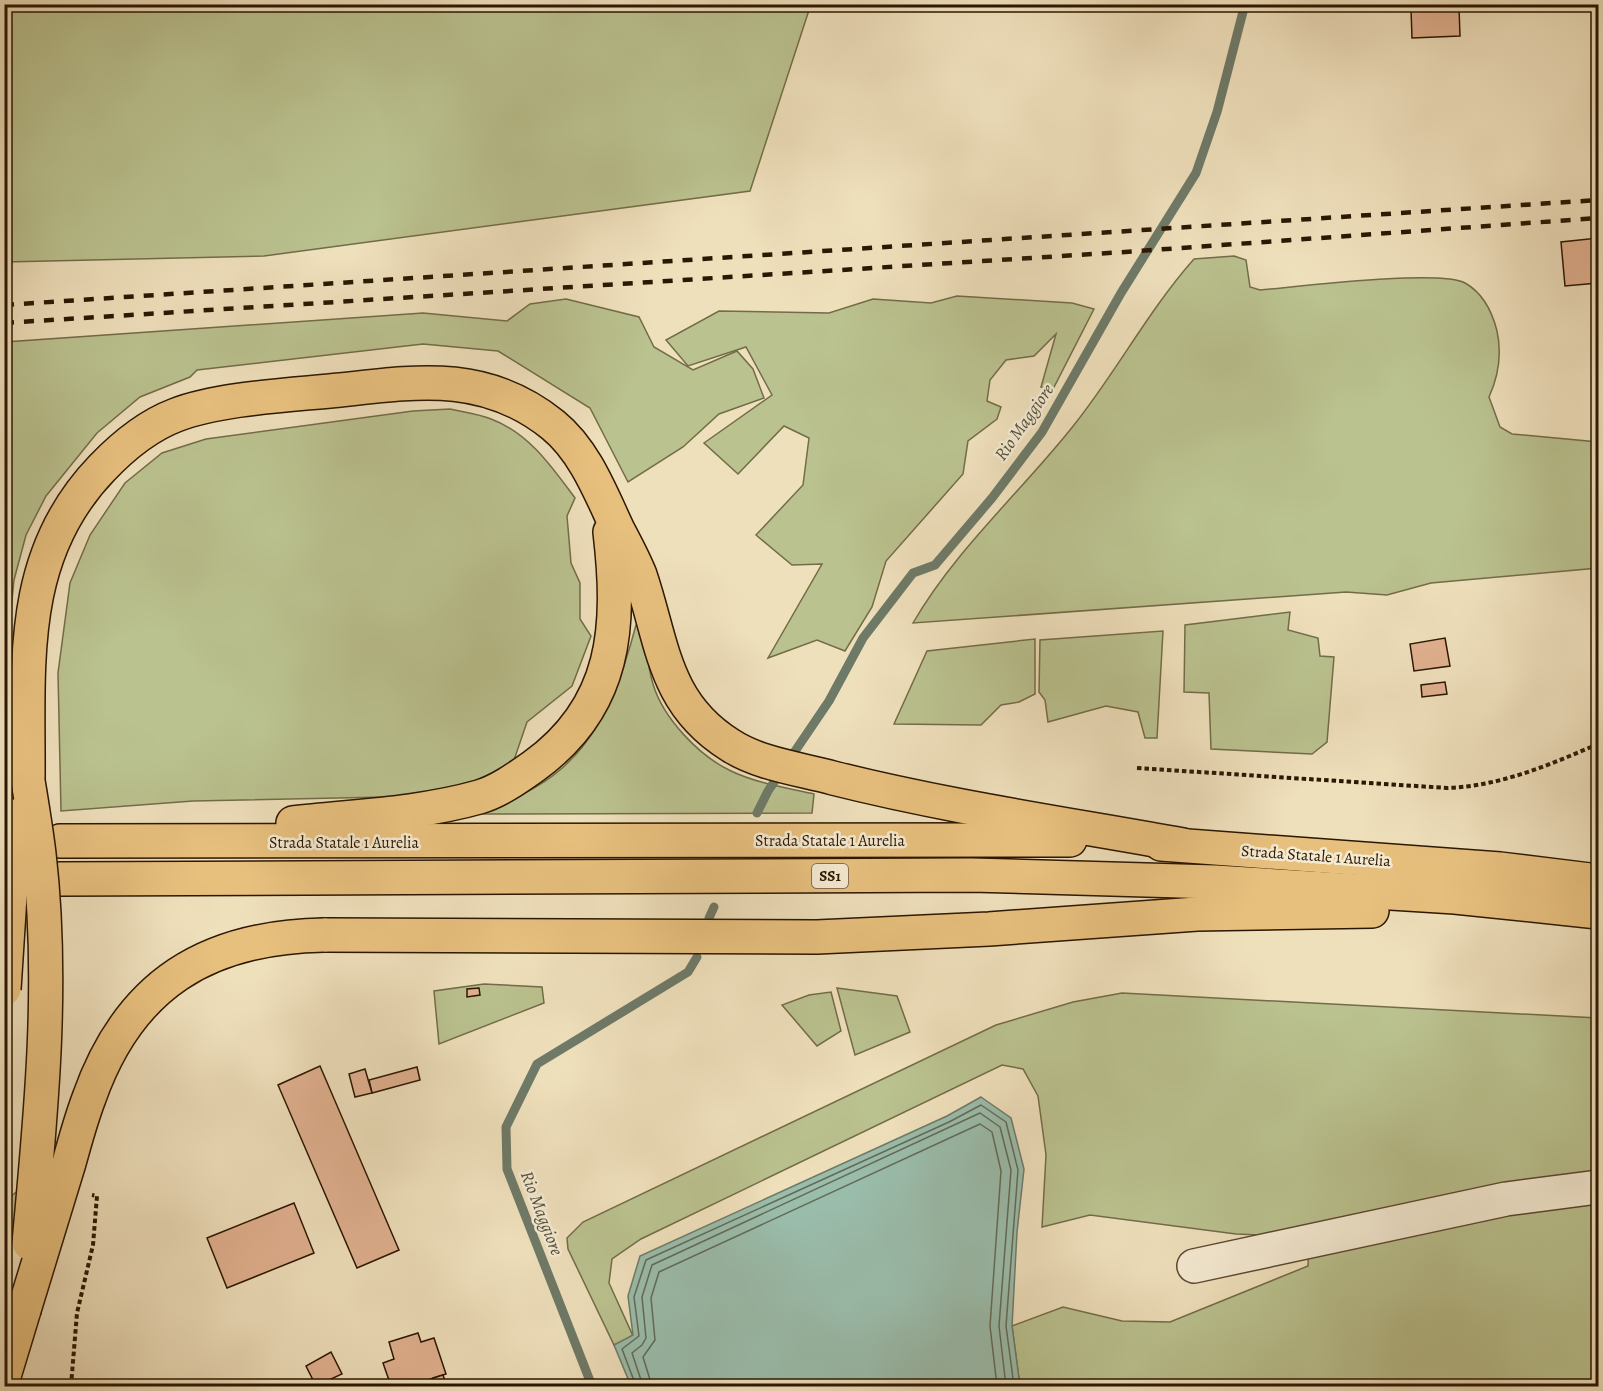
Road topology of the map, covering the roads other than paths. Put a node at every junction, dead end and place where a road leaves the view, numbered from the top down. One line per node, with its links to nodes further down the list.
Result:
1 (607, 507): 2 (highway); 4 (highway); 5 (highway)
2 (28, 781): 10 (highway, bridge); 13 (highway, bridge)
3 (60, 841): 4 (highway, Strada Statale 1 Aurelia / SS1)
4 (130, 842): 5 (highway, Strada Statale 1 Aurelia / SS1)
5 (1183, 845): 7 (highway, Strada Statale 1 Aurelia / SS1)
6 (60, 879): 8 (highway, Strada Statale 1 Aurelia / SS1)
7 (1599, 881)
8 (1455, 897): 9 (highway, Strada Statale 1 Aurelia / SS1); 13 (highway, bridge)
9 (1599, 912)
10 (4, 988)
11 (1599, 1187): 12 (lane)
12 (1194, 1266)
13 (24, 1311): 14 (highway)
14 (4, 1376)

